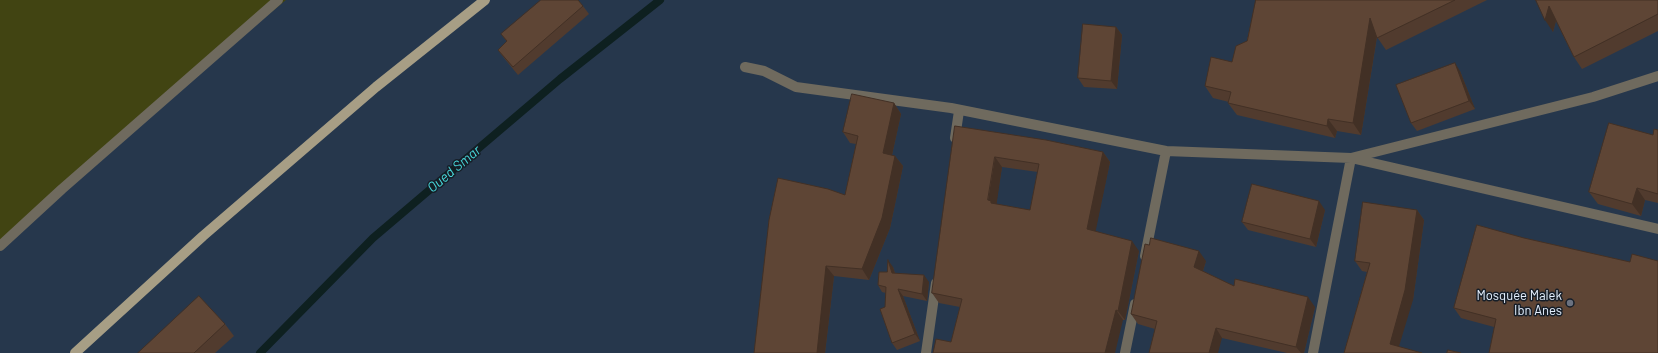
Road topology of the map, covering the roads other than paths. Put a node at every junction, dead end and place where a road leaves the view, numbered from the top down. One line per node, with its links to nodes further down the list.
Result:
1 (278, 0): 10 (street)
2 (485, 0): 14 (main road)
3 (745, 68): 5 (street)
4 (1658, 76): 8 (street)
5 (959, 111): 6 (street); 7 (street)
6 (954, 150)
7 (1166, 151): 8 (street); 11 (street)
8 (1351, 158): 9 (street); 17 (street)
9 (1658, 229)
10 (0, 246)
11 (1143, 267)
12 (937, 275): 15 (street)
13 (1138, 291): 16 (street)
14 (75, 353)
15 (926, 353)
16 (1126, 353)
17 (1314, 353)

